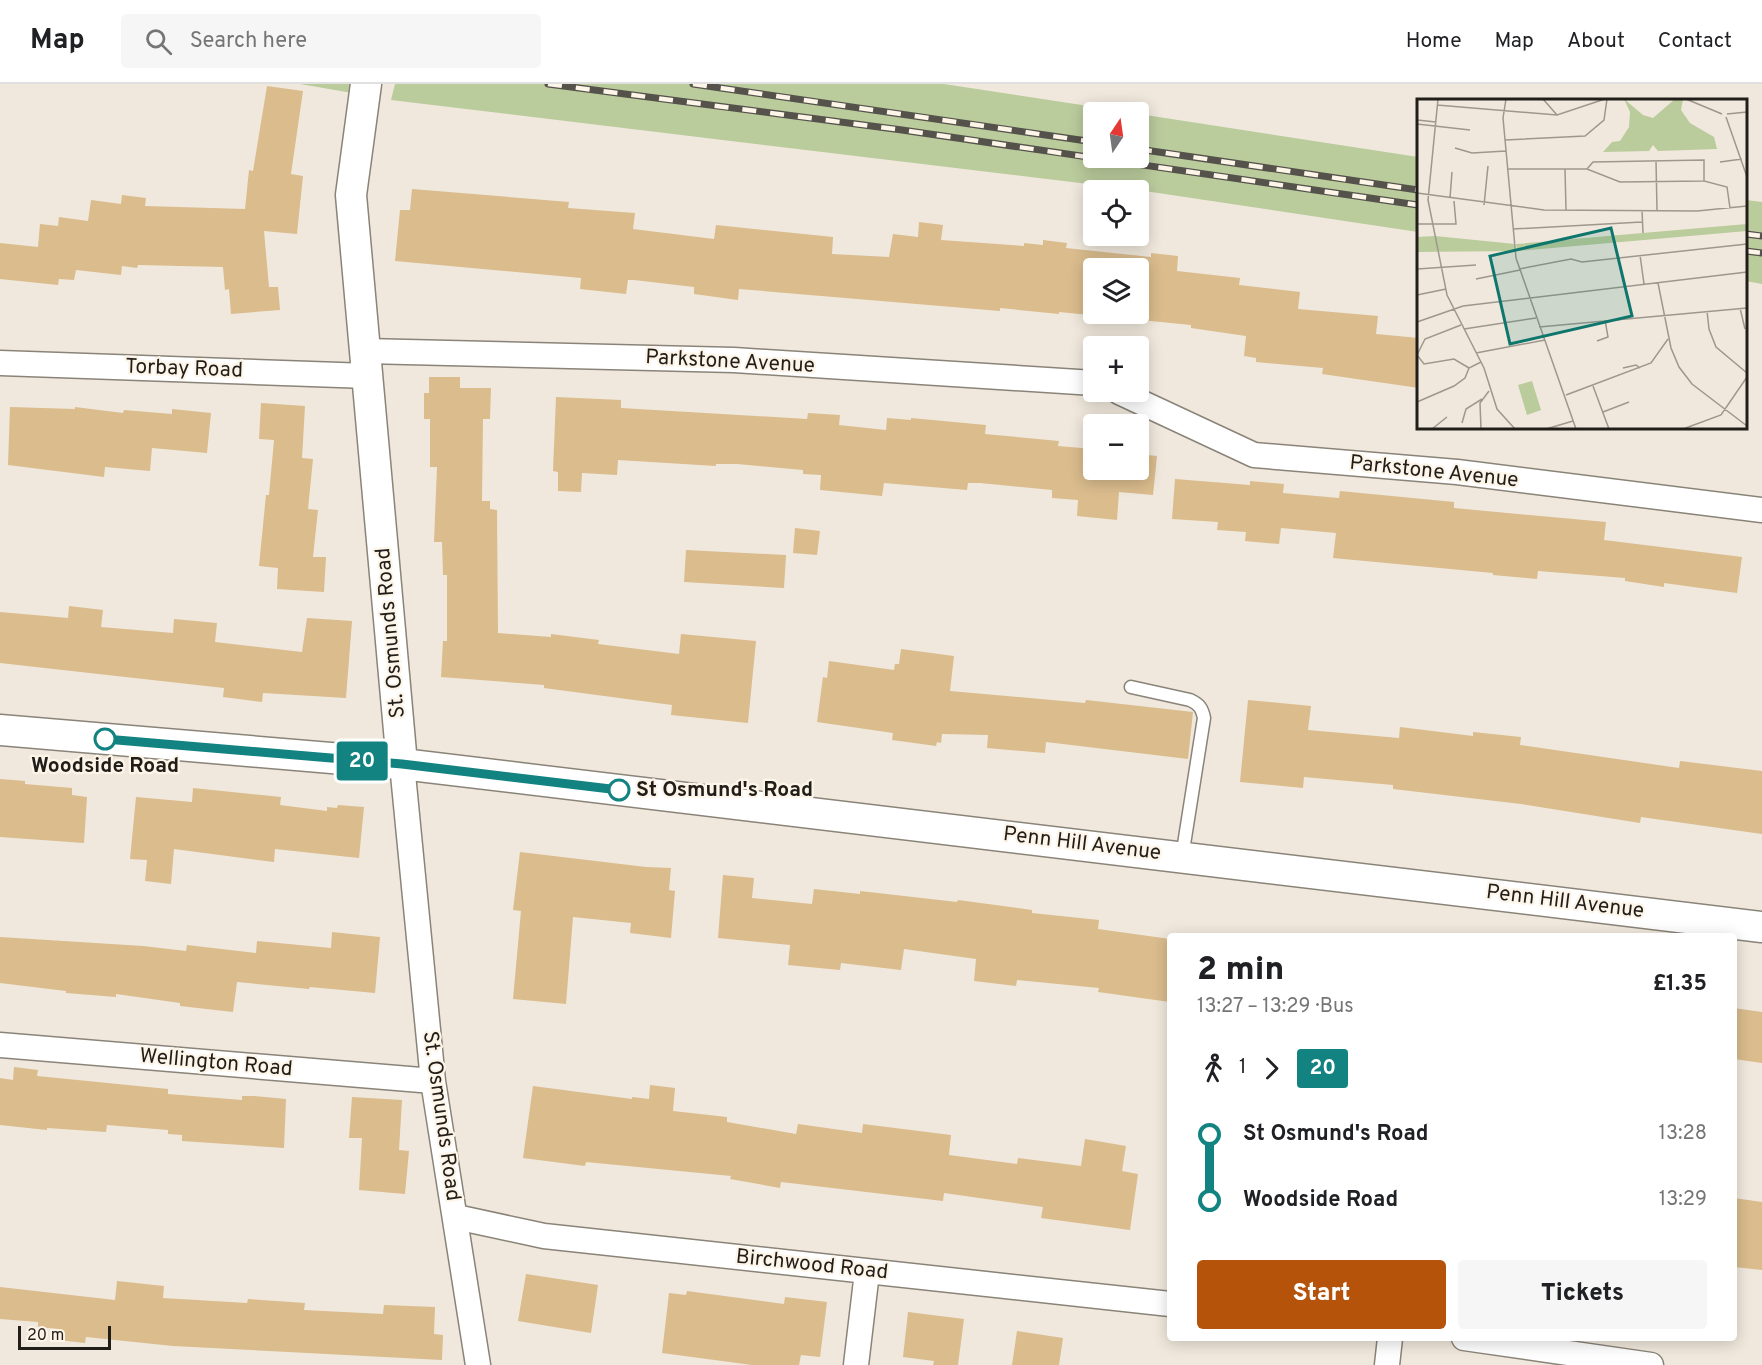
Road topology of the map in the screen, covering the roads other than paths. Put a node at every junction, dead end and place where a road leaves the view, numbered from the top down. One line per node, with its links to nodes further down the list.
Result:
1 (366, 84): 3 (street, St. Osmunds Road)
2 (0, 363): 3 (street, Torbay Road)
3 (366, 364): 4 (street, Parkstone Avenue); 9 (street, St. Osmunds Road)
4 (1083, 382)
5 (1140, 402): 6 (street, Parkstone Avenue)
6 (1762, 510)
7 (1131, 687): 10 (lane)
8 (0, 730): 9 (street)
9 (402, 764): 10 (street, Penn Hill Avenue); 13 (street, St. Osmunds Road)
10 (1182, 856): 11 (street, Penn Hill Avenue)
11 (1762, 927)
12 (0, 1045): 13 (street, Wellington Road)
13 (433, 1081): 14 (street, St. Osmunds Road)
14 (456, 1217): 15 (street, Birchwood Road); 19 (street, St. Osmunds Road)
15 (867, 1272): 16 (street, Birchwood Road); 20 (street)
16 (1167, 1304)
17 (1390, 1341): 21 (street)
18 (1485, 1341): 22 (street)
19 (478, 1365)
20 (856, 1365)
21 (1388, 1365)
22 (1651, 1365)

